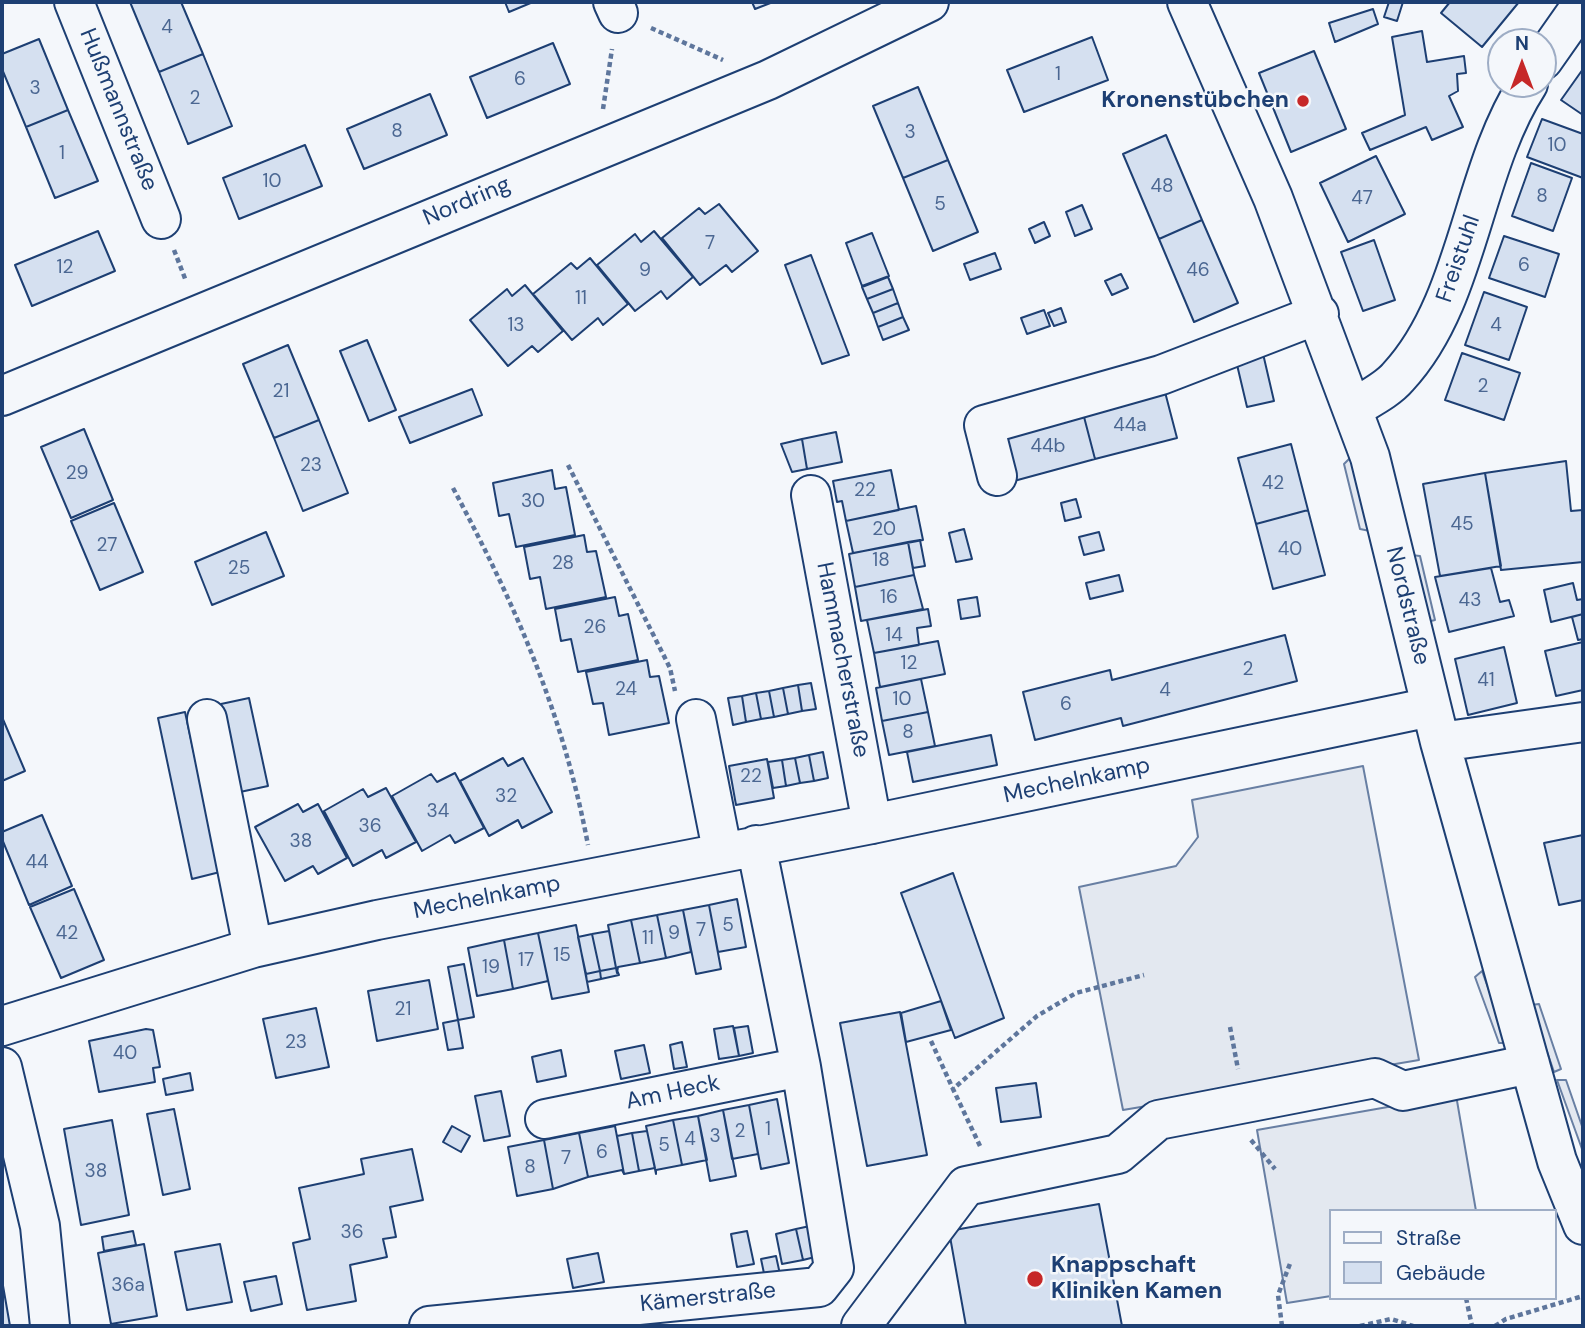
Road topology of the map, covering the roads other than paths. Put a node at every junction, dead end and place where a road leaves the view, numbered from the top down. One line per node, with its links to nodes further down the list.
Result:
1 (74, 2): 7 (street, Hußmannstraße)
2 (929, 2): 9 (street, Nordring)
3 (1186, 2): 8 (street, Nordstraße)
4 (1583, 3): 5 (street)
5 (1557, 40)
6 (1520, 98): 10 (street, Freistuhl)
7 (162, 219)
8 (1319, 314): 10 (street, Nordstraße); 11 (street)
9 (2, 396)
10 (1354, 408): 16 (street, Nordstraße)
11 (997, 476)
12 (811, 495): 17 (street, Hammacherstraße)
13 (207, 719): 19 (street)
14 (696, 719): 18 (street)
15 (1583, 722): 16 (street, Mechelnkamp)
16 (1436, 725): 17 (street, Mechelnkamp); 21 (street, Nordstraße)
17 (872, 824): 18 (street, Mechelnkamp)
18 (739, 848): 19 (street, Mechelnkamp); 22 (street)
19 (253, 948): 20 (street, Mechelnkamp)
20 (2, 1026)
21 (1530, 1064): 25 (street, Nordstraße); 26 (street)
22 (801, 1066): 24 (street, Am Heck); 28 (street, Kämerstraße)
23 (2, 1067): 27 (street)
24 (545, 1119)
25 (1583, 1226)
26 (859, 1323)
27 (50, 1326)
28 (429, 1326)

